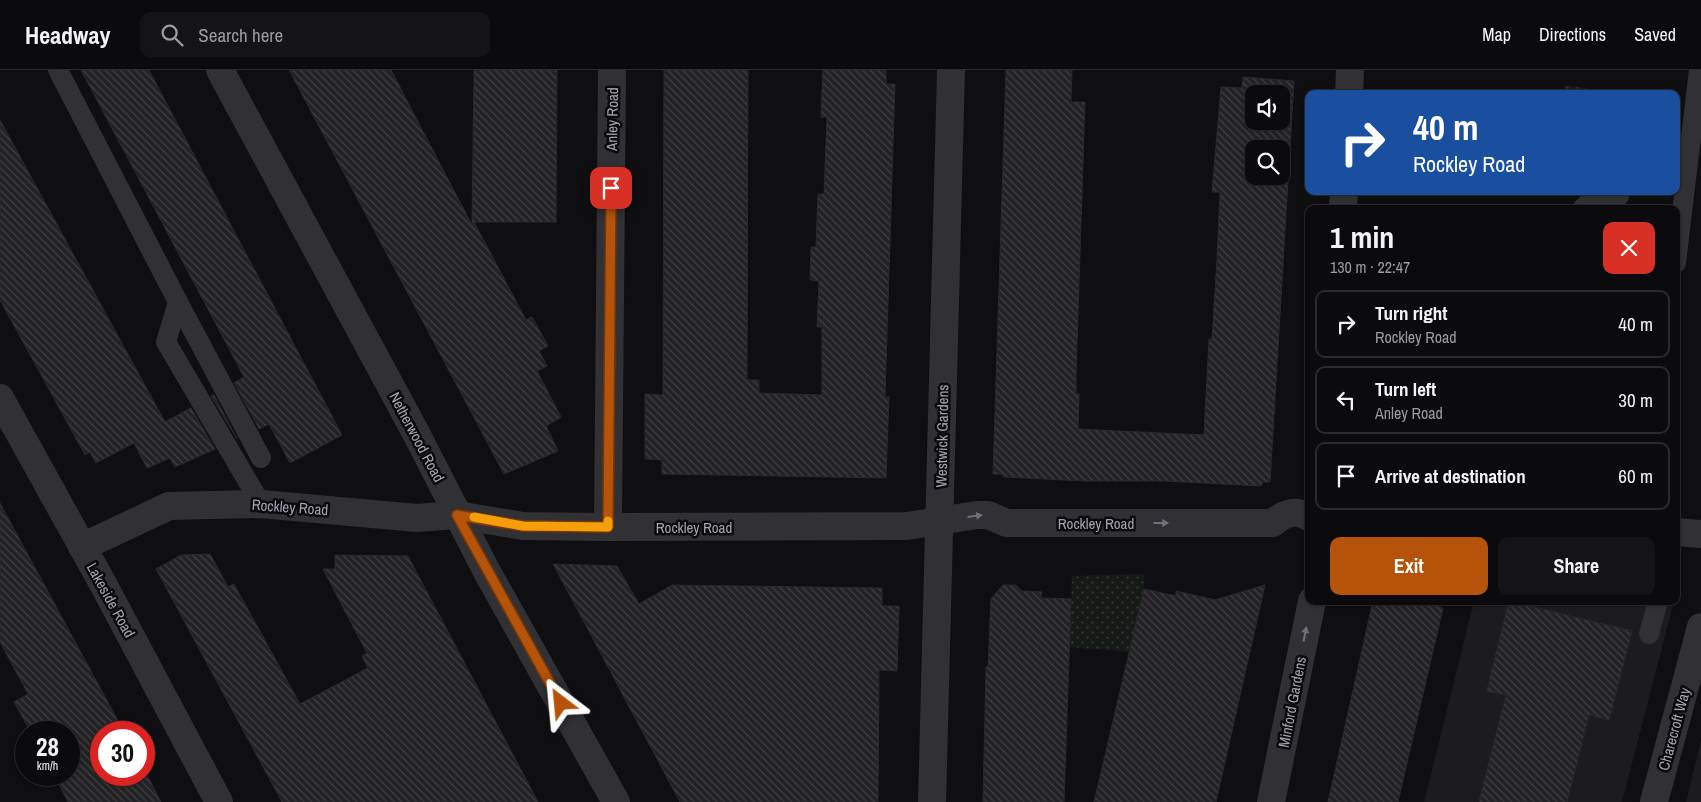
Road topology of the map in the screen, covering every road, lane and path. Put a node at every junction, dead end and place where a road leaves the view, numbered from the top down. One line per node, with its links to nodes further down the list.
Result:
1 (58, 70): 11 (lane)
2 (220, 70): 15 (street, Netherwood Road)
3 (612, 70): 18 (street, Anley Road)
4 (951, 70): 17 (street, Westwick Gardens)
5 (1350, 70): 7 (street)
6 (1699, 70): 8 (lane)
7 (1349, 90)
8 (1680, 183)
9 (1618, 196): 10 (lane)
10 (1586, 205)
11 (178, 302): 13 (lane); 14 (lane)
12 (0, 398): 21 (street, Lakeside Road)
13 (261, 458)
14 (260, 504): 15 (street, Rockley Road); 21 (street, Rockley Road)
15 (457, 515): 18 (street, Rockley Road); 27 (street, Netherwood Road)
16 (1305, 515): 17 (street, Rockley Road, one-way to 16)
17 (941, 522): 18 (street, Rockley Road); 28 (street, Westwick Gardens)
18 (608, 527)
19 (1680, 532): 20 (street)
20 (1701, 534)
21 (82, 547): 26 (street, Lakeside Road)
22 (1311, 605): 29 (street, Minford Gardens, one-way to 22)
23 (1657, 605): 25 (lane)
24 (1701, 627): 30 (street, Charecroft Way)
25 (1649, 634)
26 (219, 802)
27 (616, 802)
28 (932, 802)
29 (1271, 802)
30 (1654, 802)

